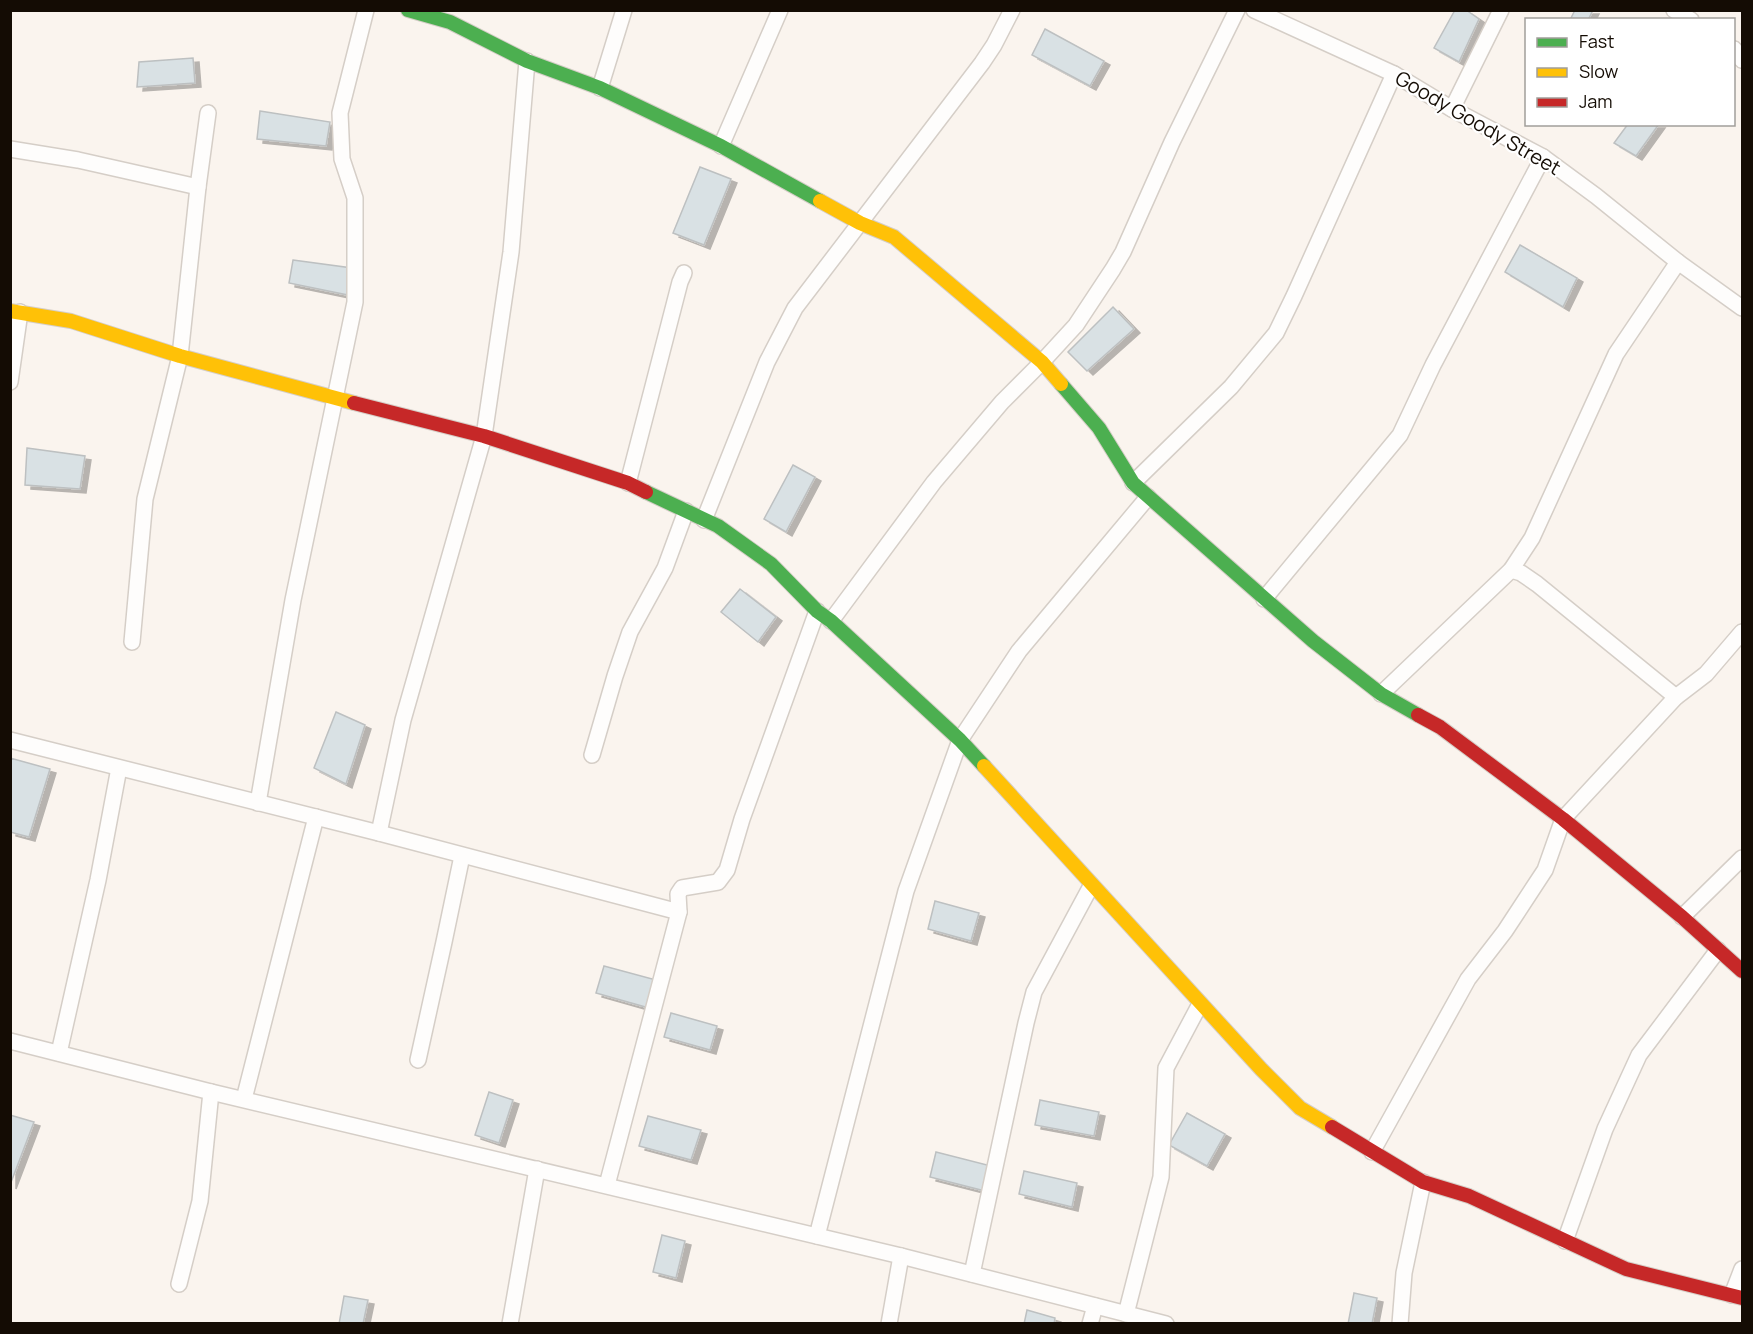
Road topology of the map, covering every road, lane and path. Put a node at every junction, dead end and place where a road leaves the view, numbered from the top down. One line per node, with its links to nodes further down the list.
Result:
1 (366, 10): 29 (street)
2 (408, 10): 10 (street)
3 (624, 10): 14 (street)
4 (780, 10): 17 (street)
5 (1012, 10): 21 (street)
6 (1238, 10): 27 (street)
7 (1254, 10): 13 (street, Goody Goody Street)
8 (1501, 10): 15 (street)
9 (1674, 10): 11 (street)
10 (451, 16): 12 (street)
11 (1688, 18)
12 (528, 61): 14 (street); 30 (street)
13 (1394, 74): 15 (street, Goody Goody Street); 32 (street)
14 (600, 88): 17 (street)
15 (1452, 109): 19 (street, Goody Goody Street)
16 (208, 113): 20 (street)
17 (721, 146): 21 (street)
18 (10, 148): 20 (street)
19 (1543, 157): 22 (street, Goody Goody Street); 37 (street)
20 (198, 187): 26 (street)
21 (860, 223): 27 (street); 35 (street)
22 (1678, 262): 24 (street, Goody Goody Street); 36 (street)
23 (684, 273): 31 (street)
24 (1743, 308)
25 (15, 311): 26 (street); 28 (street)
26 (180, 356): 29 (street); 41 (street)
27 (1042, 362): 32 (street); 39 (street)
28 (10, 382)
29 (334, 398): 30 (street); 48 (street)
30 (484, 436): 31 (street); 51 (street)
31 (628, 483): 34 (street)
32 (1133, 483): 33 (street)
33 (1148, 498): 37 (street); 45 (street)
34 (686, 511): 35 (street); 46 (street)
35 (704, 520): 38 (street)
36 (1511, 570): 42 (street); 43 (street)
37 (1264, 599): 42 (street)
38 (817, 611): 39 (street); 55 (street)
39 (831, 621): 45 (street)
40 (1743, 632): 43 (street)
41 (132, 642)
42 (1381, 694): 50 (street)
43 (1676, 697): 50 (street)
44 (10, 740): 47 (street)
45 (960, 740): 54 (street); 69 (street)
46 (592, 755)
47 (118, 768): 48 (street); 61 (street)
48 (258, 803): 49 (street)
49 (316, 818): 51 (street); 64 (street)
50 (1563, 819): 56 (street); 65 (street)
51 (379, 833): 52 (street)
52 (462, 856): 55 (street); 62 (street)
53 (1743, 858): 56 (street)
54 (1091, 886): 59 (street); 73 (street)
55 (679, 912): 68 (street)
56 (1682, 917): 57 (street)
57 (1718, 950): 58 (street); 70 (street)
58 (1743, 971)
59 (1200, 1004): 65 (street); 77 (street)
60 (10, 1041): 61 (street)
61 (59, 1053): 63 (street)
62 (418, 1060)
63 (211, 1092): 64 (street); 74 (street)
64 (244, 1099): 66 (street)
65 (1372, 1152): 67 (street)
66 (537, 1169): 68 (street); 78 (street)
67 (1423, 1182): 70 (street); 82 (street)
68 (607, 1185): 69 (street)
69 (817, 1236): 71 (street)
70 (1565, 1240): 75 (street)
71 (901, 1256): 73 (street); 79 (street)
72 (1743, 1269): 75 (street)
73 (972, 1274): 76 (street)
74 (179, 1284)
75 (1737, 1297)
76 (1095, 1306): 77 (street); 80 (street)
77 (1126, 1314): 81 (street)
78 (510, 1323)
79 (889, 1323)
80 (1090, 1323)
81 (1166, 1323)
82 (1400, 1323)

